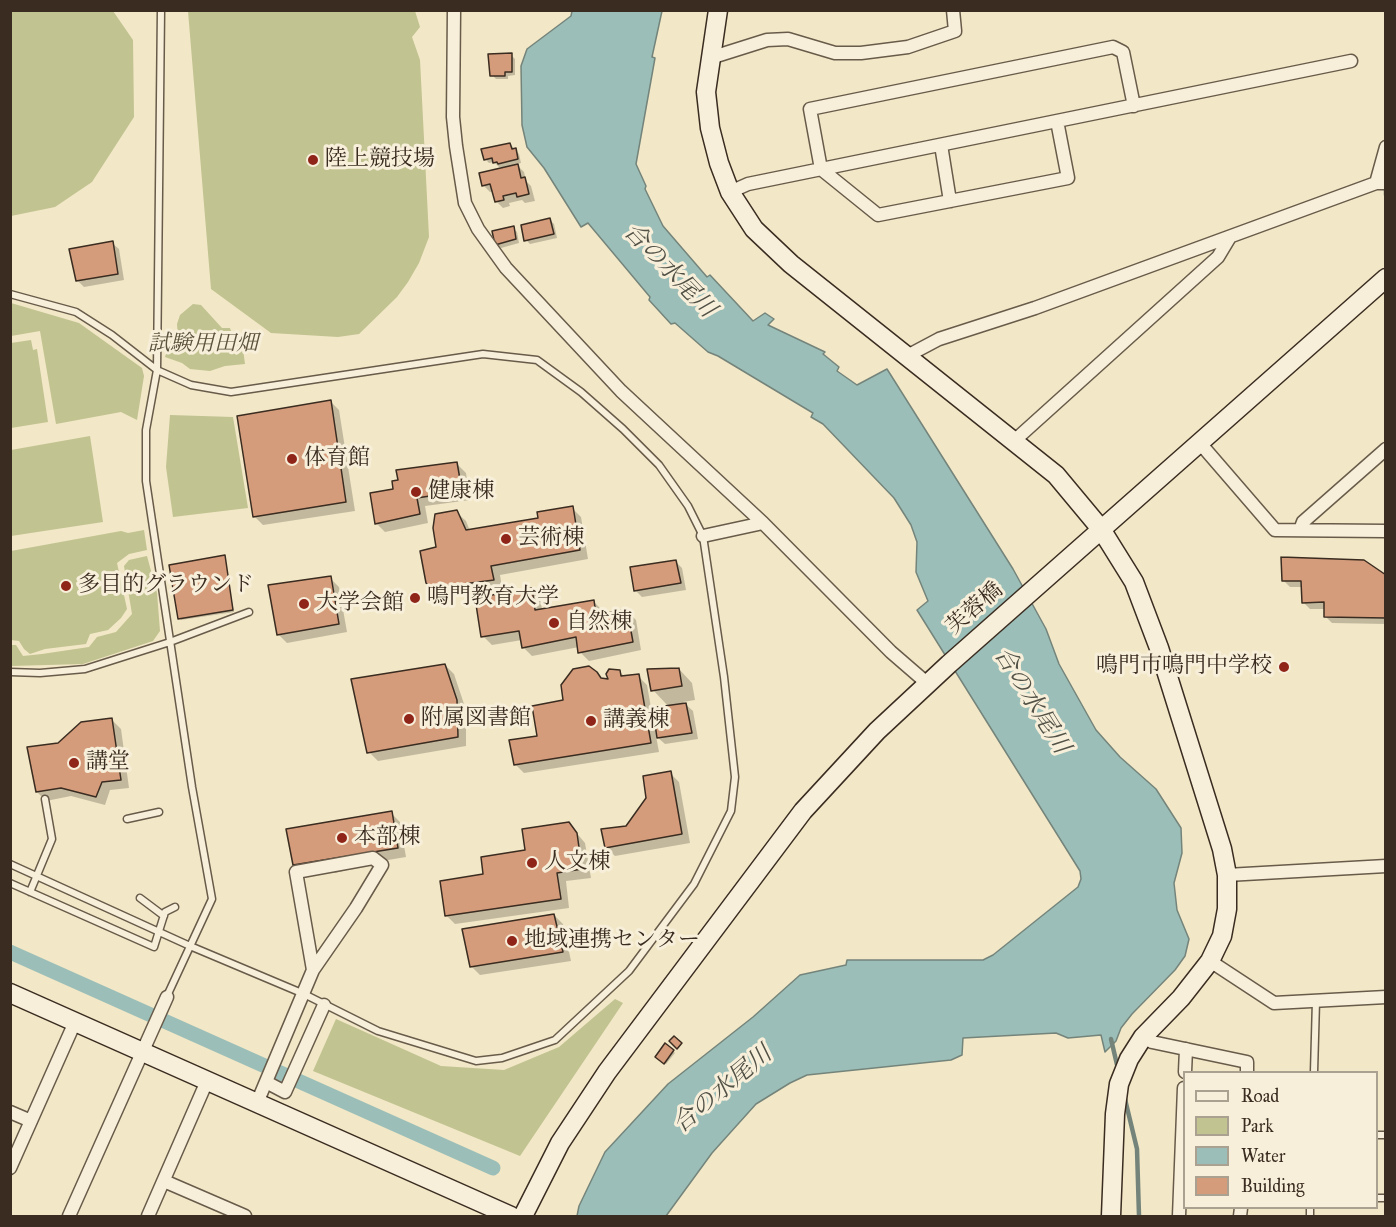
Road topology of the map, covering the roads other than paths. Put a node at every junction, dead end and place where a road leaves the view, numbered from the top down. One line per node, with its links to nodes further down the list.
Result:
1 (161, 10): 19 (lane)
2 (454, 10): 23 (street)
3 (718, 10): 5 (street)
4 (953, 10): 5 (street)
5 (710, 58): 13 (street)
6 (1351, 61): 7 (street)
7 (1134, 106): 8 (street); 11 (street)
8 (1057, 122): 9 (street); 14 (street)
9 (941, 145): 11 (street); 14 (street)
10 (1386, 147): 12 (street)
11 (821, 169): 13 (street); 14 (street)
12 (1380, 183): 15 (street)
13 (730, 192): 18 (street)
14 (950, 201)
15 (1230, 237): 18 (street); 20 (street)
16 (1386, 278): 21 (street, 芙蓉橋)
17 (10, 294): 19 (lane)
18 (907, 356): 20 (street)
19 (157, 369): 27 (lane); 29 (lane)
20 (1014, 441): 24 (street)
21 (1199, 442): 24 (street, 芙蓉橋); 25 (street)
22 (1386, 449): 25 (street)
23 (763, 522): 27 (street); 31 (street)
24 (1101, 529): 31 (street, 芙蓉橋); 38 (street)
25 (1300, 530): 26 (street)
26 (1386, 531)
27 (703, 536): 53 (lane)
28 (249, 612): 29 (lane)
29 (170, 642): 30 (lane); 45 (lane)
30 (10, 672)
31 (928, 684): 73 (street, 芙蓉橋)
32 (45, 799): 37 (lane)
33 (159, 812): 34 (lane)
34 (127, 819)
35 (10, 864): 37 (lane)
36 (1386, 866): 38 (street)
37 (37, 875): 40 (lane); 44 (lane)
38 (1227, 875): 46 (street)
39 (10, 884): 40 (lane)
40 (30, 892): 44 (lane)
41 (140, 898): 43 (lane)
42 (175, 907): 43 (lane)
43 (164, 916): 44 (lane)
44 (158, 931): 45 (lane)
45 (190, 946): 49 (lane); 52 (lane)
46 (1210, 961): 51 (street); 55 (street)
47 (313, 970): 47 (street); 49 (street)
48 (10, 993): 54 (street)
49 (304, 994): 53 (lane); 61 (street)
50 (1386, 997): 51 (street)
51 (1316, 1000): 60 (lane)
52 (164, 1001): 56 (street)
53 (324, 1005): 61 (street)
54 (75, 1022): 56 (street); 65 (street)
55 (1143, 1036): 57 (street); 74 (street)
56 (146, 1043): 62 (street); 69 (street)
57 (1186, 1050): 58 (street); 59 (street)
58 (1185, 1071)
59 (1247, 1071)
60 (1314, 1071)
61 (266, 1080): 63 (street)
62 (207, 1081): 63 (street); 68 (street)
63 (257, 1103): 72 (street)
64 (10, 1112): 65 (street)
65 (31, 1121): 67 (street)
66 (1183, 1131): 75 (street)
67 (10, 1168)
68 (164, 1181): 70 (street); 71 (street)
69 (69, 1216)
70 (148, 1216)
71 (245, 1216)
72 (511, 1216)
73 (523, 1216)
74 (1111, 1216)
75 (1179, 1216)

